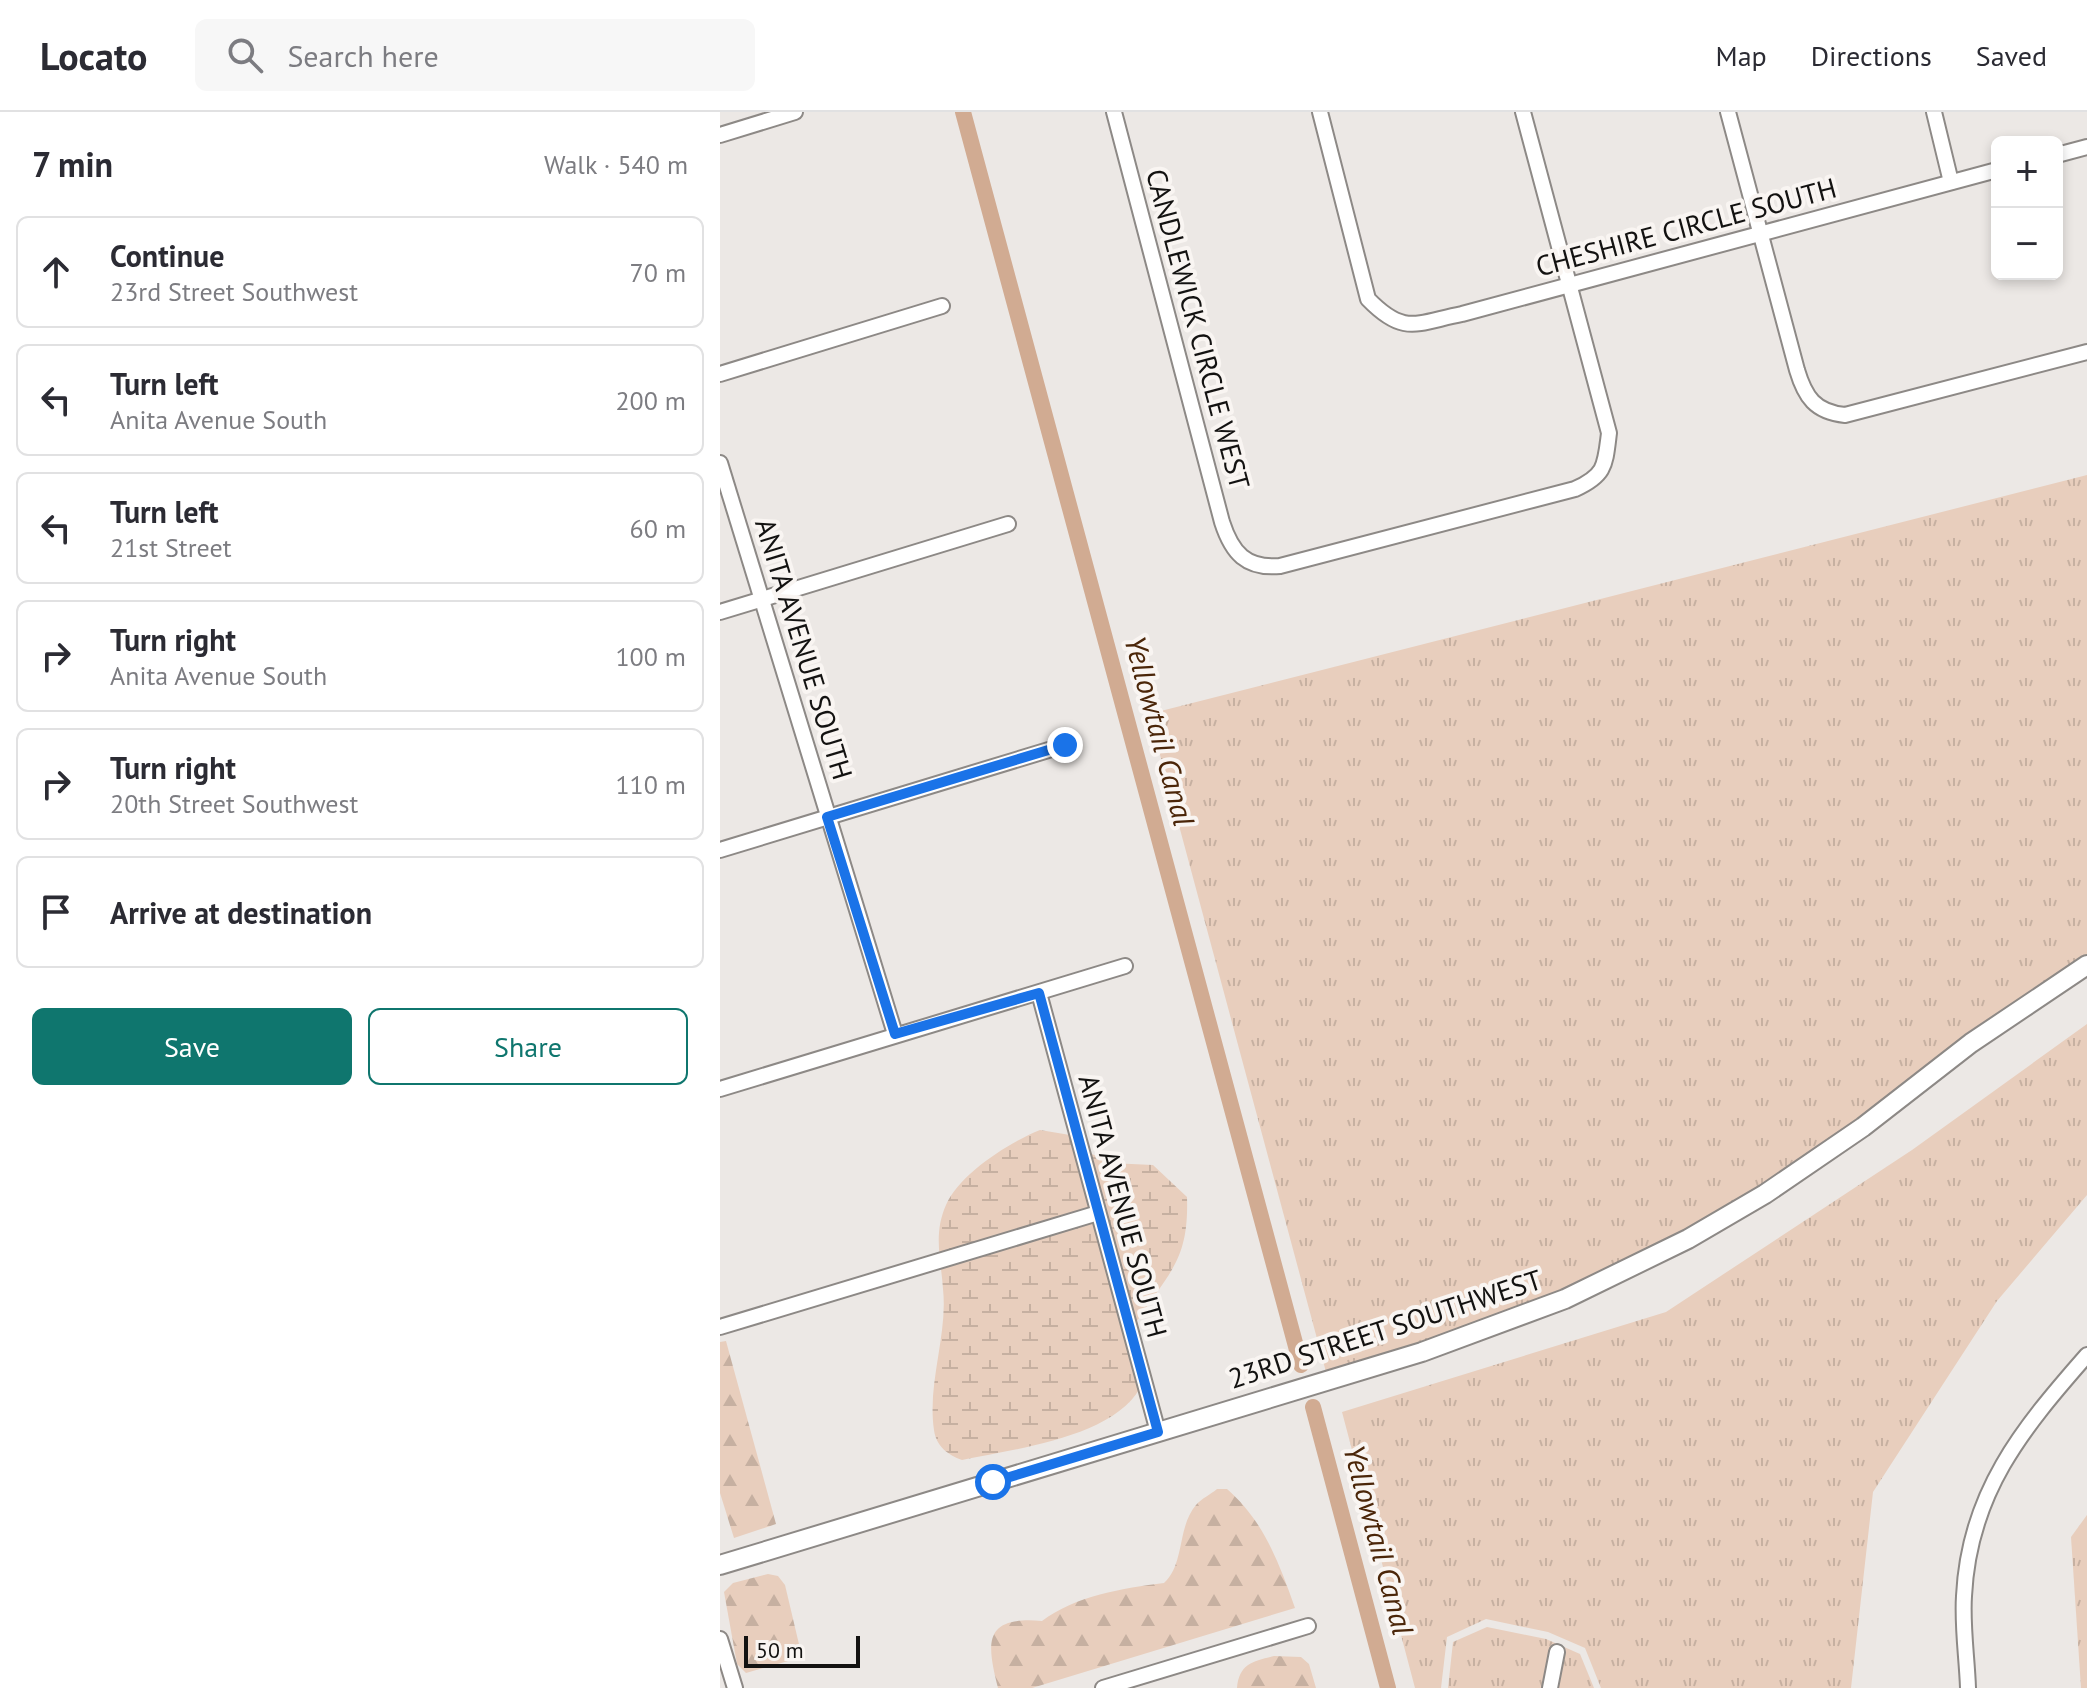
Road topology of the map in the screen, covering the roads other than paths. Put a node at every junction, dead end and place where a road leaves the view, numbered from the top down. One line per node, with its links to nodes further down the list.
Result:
1 (795, 112): 7 (street)
2 (1114, 112): 13 (street, CANDLEWICK CIRCLE WEST)
3 (1320, 112): 13 (street, CHESHIRE CIRCLE SOUTH)
4 (1523, 112): 13 (street)
5 (1728, 112): 12 (street)
6 (1934, 112): 11 (street)
7 (720, 135)
8 (2087, 147): 9 (street)
9 (2063, 153)
10 (1991, 172): 11 (street, CHESHIRE CIRCLE SOUTH)
11 (1951, 182): 12 (street, CHESHIRE CIRCLE SOUTH)
12 (1760, 234): 13 (street, CHESHIRE CIRCLE SOUTH); 15 (street)
13 (1569, 284)
14 (942, 306): 16 (street)
15 (2087, 352)
16 (720, 374)
17 (720, 463): 19 (street, ANITA AVENUE SOUTH)
18 (1008, 524): 19 (street)
19 (761, 599): 20 (street); 22 (street, ANITA AVENUE SOUTH)
20 (720, 612)
21 (1065, 745): 22 (street)
22 (827, 817): 23 (street); 27 (street, ANITA AVENUE SOUTH)
23 (720, 850)
24 (2087, 965): 32 (street, 23RD STREET SOUTHWEST)
25 (1125, 966): 26 (street)
26 (1039, 993): 27 (street); 29 (street, ANITA AVENUE SOUTH)
27 (895, 1034): 28 (street)
28 (720, 1089)
29 (1098, 1213): 30 (street); 32 (street, ANITA AVENUE SOUTH)
30 (720, 1327)
31 (2087, 1355): 40 (street)
32 (1158, 1432): 33 (street, 23RD STREET SOUTHWEST)
33 (720, 1565)
34 (1308, 1626): 38 (street)
35 (720, 1639): 37 (street)
36 (1557, 1652): 39 (street)
37 (735, 1688)
38 (1103, 1688)
39 (1550, 1688)
40 (1968, 1688)

